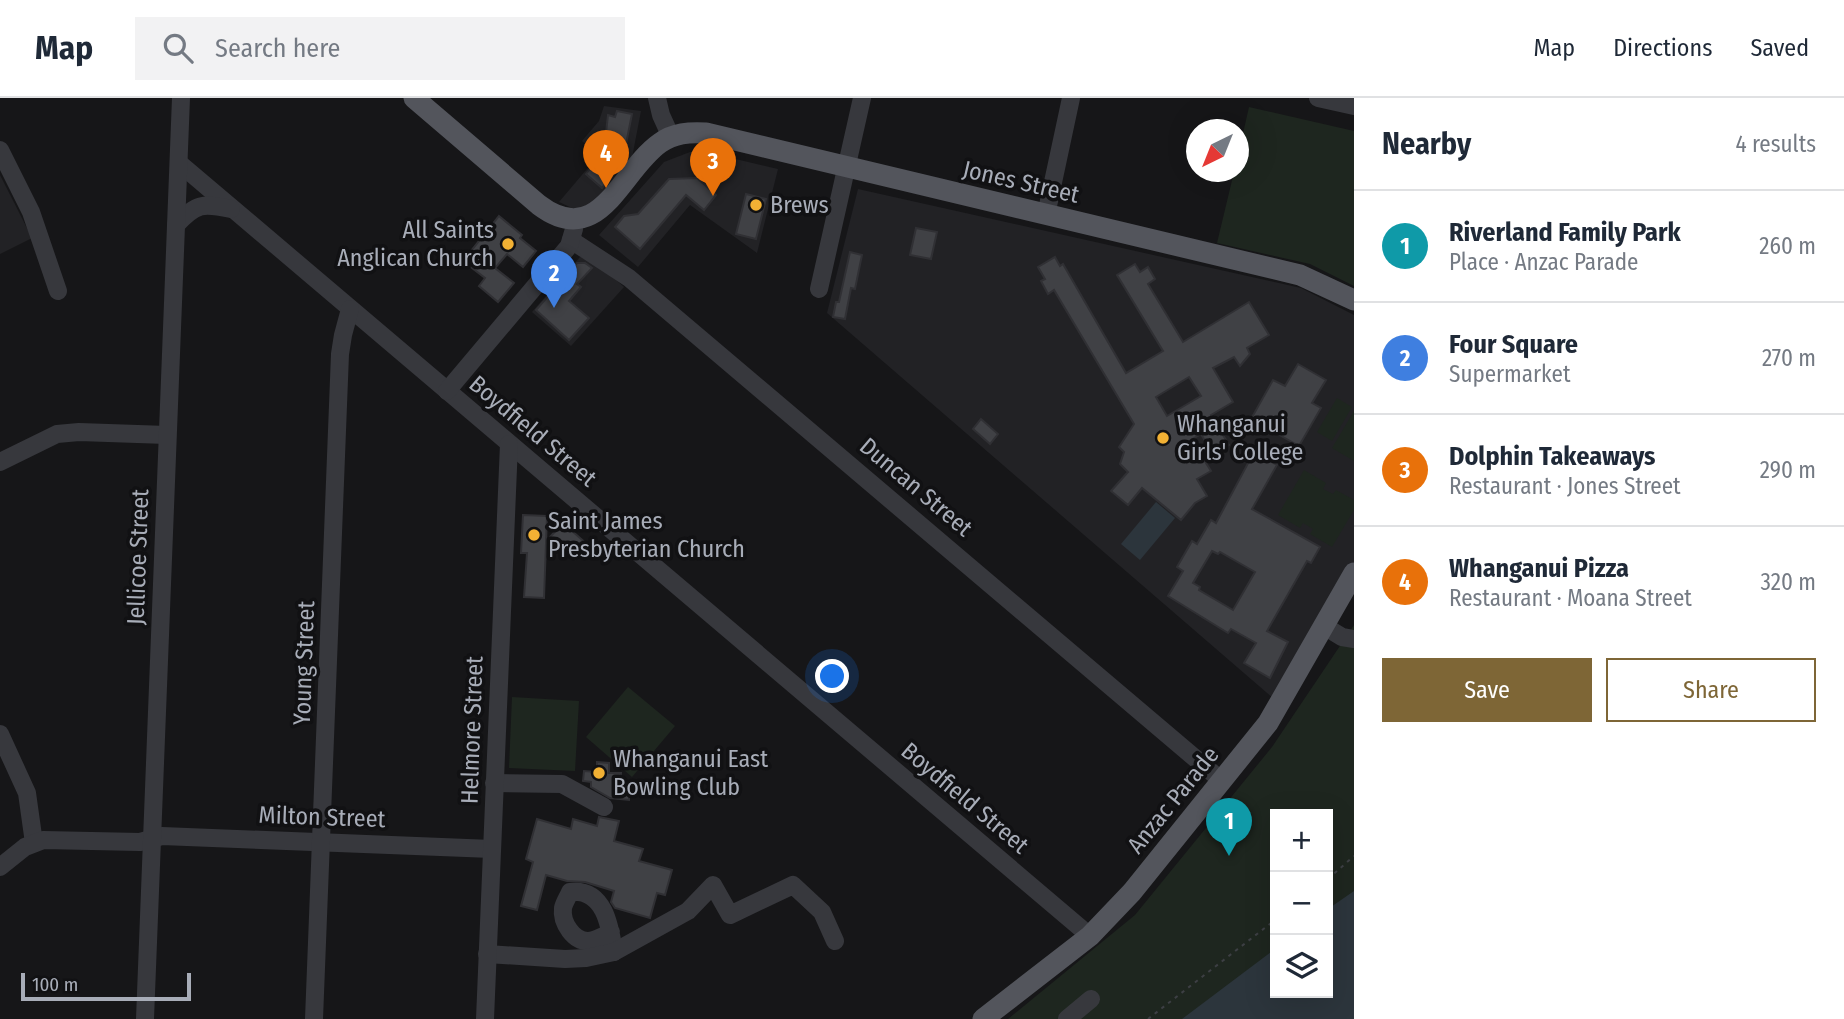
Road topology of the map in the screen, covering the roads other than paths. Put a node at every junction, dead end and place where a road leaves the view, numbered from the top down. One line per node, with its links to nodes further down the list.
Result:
1 (181, 98): 10 (street, Jellicoe Street)
2 (414, 98): 15 (main road, Duncan Street)
3 (657, 98): 8 (street)
4 (862, 98): 11 (street)
5 (1071, 98): 13 (street)
6 (1318, 98): 7 (street)
7 (1354, 106)
8 (671, 137): 11 (main road, Jones Street); 15 (main road)
9 (0, 150): 17 (street)
10 (179, 163): 12 (street, Boydfield Street); 14 (street, Jellicoe Street)
11 (847, 168): 13 (main road, Jones Street); 16 (street)
12 (231, 209): 14 (street); 19 (street, Boydfield Street)
13 (1046, 215): 18 (main road, Jones Street)
14 (176, 225): 21 (street, Jellicoe Street)
15 (573, 230): 20 (street); 28 (street, Duncan Street)
16 (819, 289)
17 (58, 291)
18 (1354, 300)
19 (350, 309): 20 (street, Boydfield Street); 32 (street, Young Street)
20 (447, 391): 22 (street, Boydfield Street)
21 (167, 435): 23 (street); 31 (street, Jellicoe Street)
22 (509, 444): 29 (street, Helmore Street); 37 (street, Boydfield Street)
23 (0, 462)
24 (1354, 573): 25 (main road, Anzac Parade)
25 (1324, 626): 26 (street); 28 (main road, Anzac Parade)
26 (1354, 639)
27 (0, 734): 33 (street)
28 (1222, 781): 37 (main road, Anzac Parade)
29 (494, 783): 30 (street); 34 (street, Helmore Street)
30 (604, 807)
31 (151, 838): 32 (street, Milton Street); 33 (street, Milton Street); 42 (street, Jellicoe Street)
32 (321, 842): 34 (street, Milton Street); 43 (street, Young Street)
33 (34, 843): 35 (street)
34 (492, 849): 40 (street, Helmore Street)
35 (0, 867)
36 (611, 932): 39 (street)
37 (1090, 936): 45 (main road, Anzac Parade)
38 (835, 941): 39 (street)
39 (614, 952): 40 (street)
40 (487, 954): 44 (street, Helmore Street)
41 (1091, 999): 46 (street)
42 (145, 1019)
43 (314, 1019)
44 (485, 1019)
45 (983, 1019)
46 (1067, 1019)

